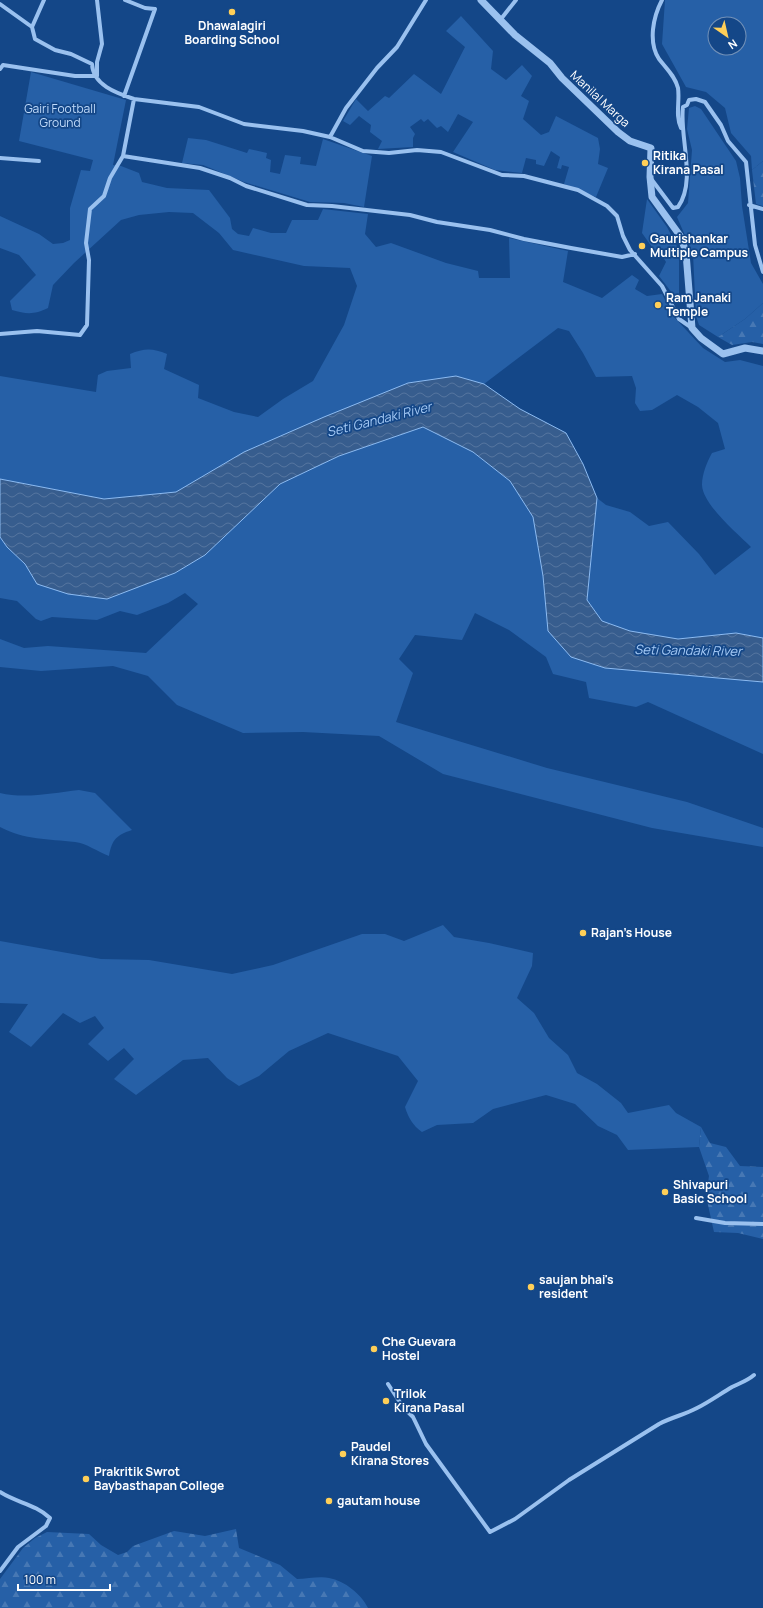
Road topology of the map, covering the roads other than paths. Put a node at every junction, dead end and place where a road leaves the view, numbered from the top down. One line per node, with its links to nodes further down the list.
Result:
1 (44, 0): 10 (street)
2 (97, 0): 12 (street)
3 (125, 0): 13 (street)
4 (426, 0): 16 (street)
5 (481, 0): 9 (street, Manilal Marga)
6 (516, 0): 9 (street)
7 (662, 0): 15 (street)
8 (0, 4): 10 (street)
9 (501, 19): 20 (street, Manilal Marga)
10 (32, 27): 12 (street)
11 (0, 69): 12 (street)
12 (97, 76): 13 (street)
13 (124, 96): 14 (street)
14 (134, 99): 16 (street); 17 (street)
15 (684, 134): 20 (street); 21 (street)
16 (330, 138): 23 (street)
17 (123, 156): 23 (street); 26 (street)
18 (0, 158): 19 (street)
19 (39, 161)
20 (650, 177): 25 (street, Manilal Marga)
21 (750, 205): 22 (street); 24 (street)
22 (763, 209)
23 (635, 254): 25 (street)
24 (763, 272)
25 (692, 328): 27 (street)
26 (0, 334)
27 (763, 351)
28 (696, 1218): 29 (street)
29 (763, 1224)
30 (754, 1375): 31 (street)
31 (388, 1384)
32 (0, 1492): 33 (street)
33 (0, 1571)

